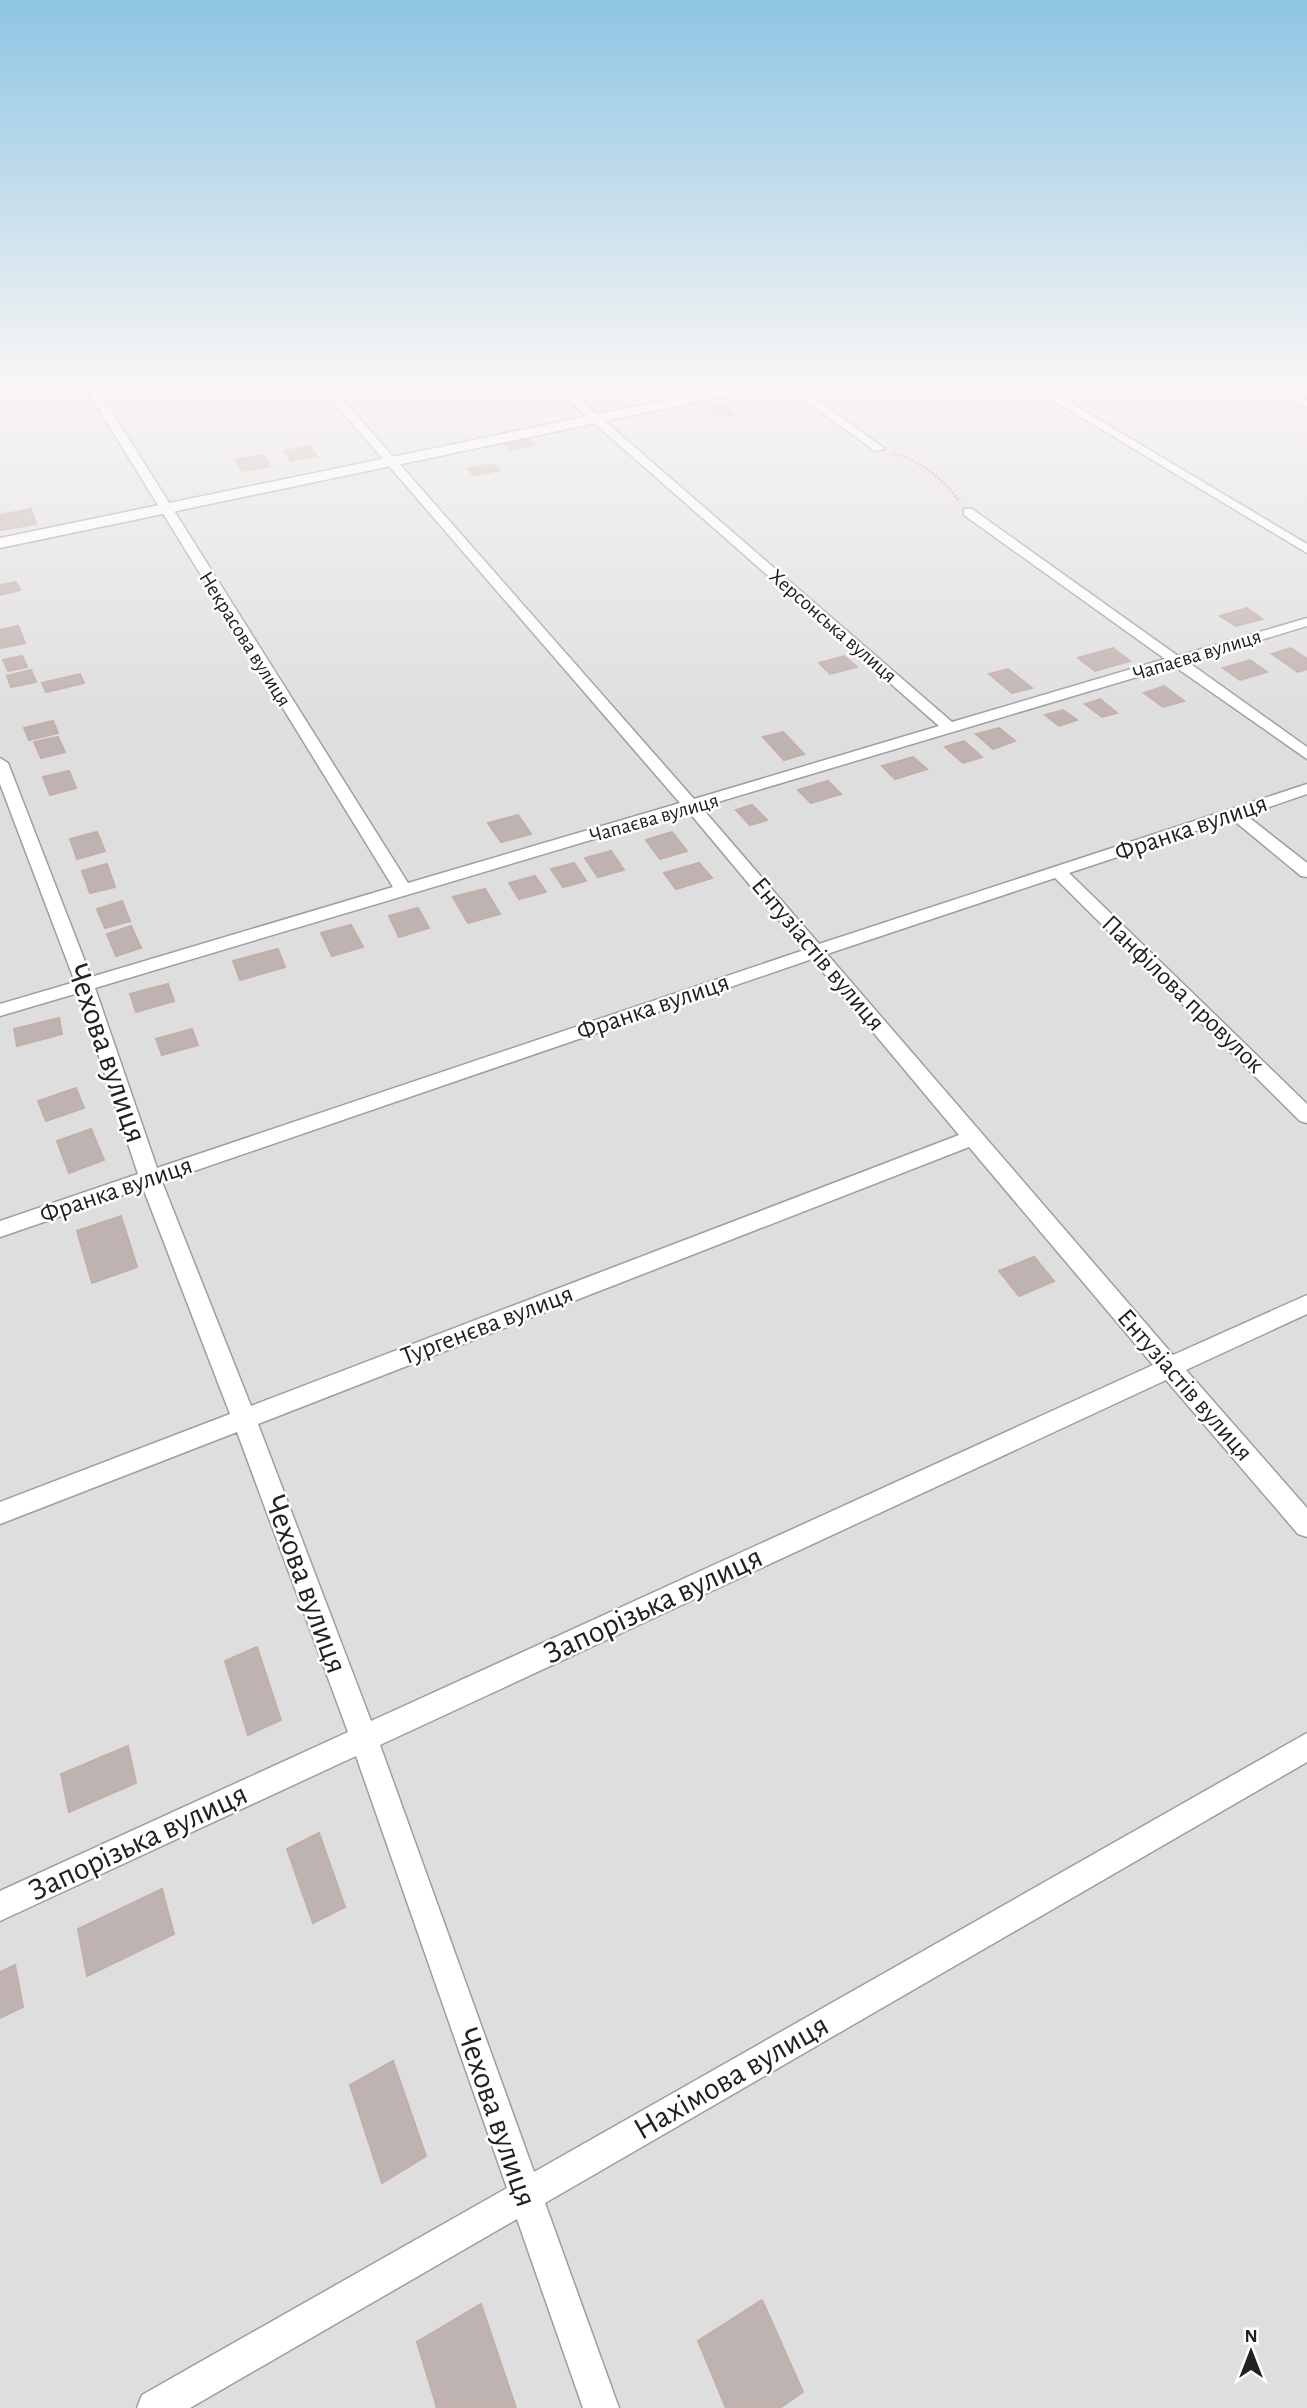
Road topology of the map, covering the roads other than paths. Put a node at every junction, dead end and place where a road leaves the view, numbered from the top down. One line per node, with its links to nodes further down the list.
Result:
1 (157, 497): 6 (street, Некрасова вулиця)
2 (221, 497): 6 (street)
3 (424, 497): 16 (street, Ентузіастів вулиця)
4 (683, 497): 12 (street, Херсонська вулиця)
5 (1221, 497): 9 (street)
6 (164, 509): 8 (street); 20 (street, Некрасова вулиця)
7 (968, 512): 11 (street)
8 (0, 543)
9 (1307, 549)
10 (1307, 622): 11 (street, Чапаєва вулиця)
11 (1175, 661): 12 (street, Чапаєва вулиця); 13 (street)
12 (951, 729): 16 (street, Чапаєва вулиця)
13 (1307, 754)
14 (0, 763): 22 (street, Чехова вулиця)
15 (1307, 789): 17 (street, Франка вулиця)
16 (693, 806): 20 (street, Чапаєва вулиця); 21 (street, Ентузіастів вулиця)
17 (1233, 812): 18 (street); 19 (street, Франка вулиця)
18 (1307, 872)
19 (1059, 873): 21 (street, Франка вулиця); 24 (street, Панфілова провулок)
20 (404, 891): 22 (street, Чапаєва вулиця)
21 (816, 952): 25 (street, Ентузіастів вулиця); 26 (street, Франка вулиця)
22 (85, 985): 23 (street, Чапаєва вулиця); 26 (street, Чехова вулиця)
23 (0, 1010)
24 (1307, 1115)
25 (975, 1137): 29 (street, Ентузіастів вулиця); 30 (street, Тургенєва вулиця)
26 (150, 1179): 27 (street, Франка вулиця); 30 (street, Чехова вулиця)
27 (0, 1229)
28 (1307, 1304): 29 (street, Запорізька вулиця)
29 (1168, 1368): 32 (street, Ентузіастів вулиця); 33 (street, Запорізька вулиця)
30 (244, 1418): 31 (street, Тургенєва вулиця); 33 (street, Чехова вулиця)
31 (0, 1513)
32 (1307, 1525)
33 (364, 1738): 35 (street, Запорізька вулиця); 36 (street, Чехова вулиця)
34 (1307, 1747): 36 (street, Нахімова вулиця)
35 (0, 1906)
36 (524, 2195): 37 (street, Нахімова вулиця); 38 (street, Чехова вулиця)
37 (155, 2408)
38 (601, 2408)

